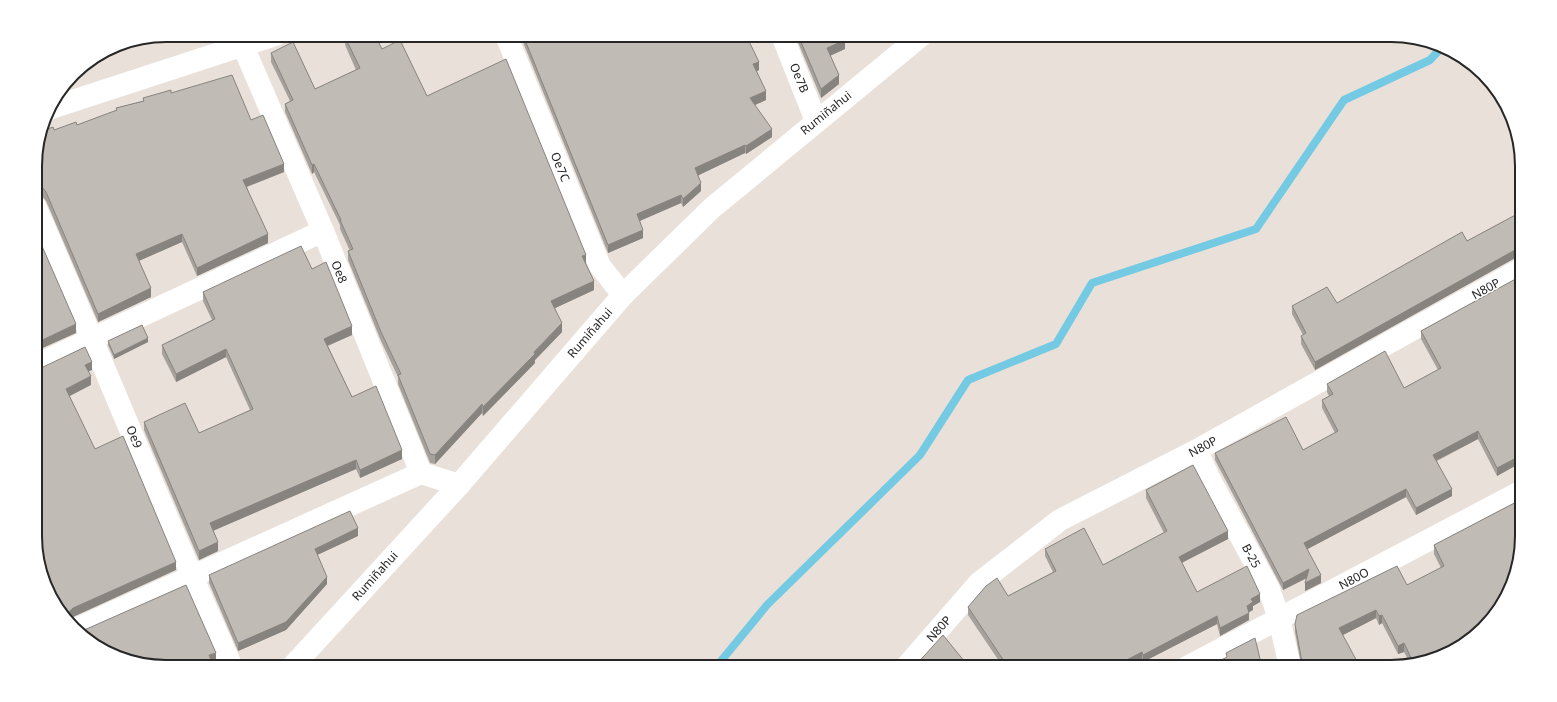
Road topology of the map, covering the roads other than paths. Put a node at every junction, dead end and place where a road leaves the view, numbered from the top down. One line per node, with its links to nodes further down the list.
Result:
1 (237, 42): 6 (street)
2 (244, 42): 9 (street, Oe8)
3 (509, 42): 11 (street, Oe7C)
4 (785, 42): 7 (street, Oe7B)
5 (913, 42): 7 (street, Rumiñahui)
6 (58, 105)
7 (816, 121): 11 (street, Rumiñahui)
8 (42, 222): 12 (street, Oe9)
9 (323, 232): 12 (street); 15 (street, Oe8)
10 (1515, 272): 14 (street, N80P)
11 (623, 295): 16 (street, Rumiñahui)
12 (93, 339): 13 (street); 18 (street, Oe9)
13 (42, 361)
14 (1197, 450): 19 (street, B-25); 23 (street, N80P)
15 (421, 473): 16 (street); 18 (street)
16 (459, 485): 22 (street, Rumiñahui)
17 (1515, 495): 19 (street, N80O)
18 (192, 576): 20 (street); 21 (street, Oe9)
19 (1279, 618): 24 (street, N80O); 25 (street, B-25)
20 (81, 627)
21 (229, 660)
22 (298, 660)
23 (912, 660)
24 (1200, 660)
25 (1288, 660)

